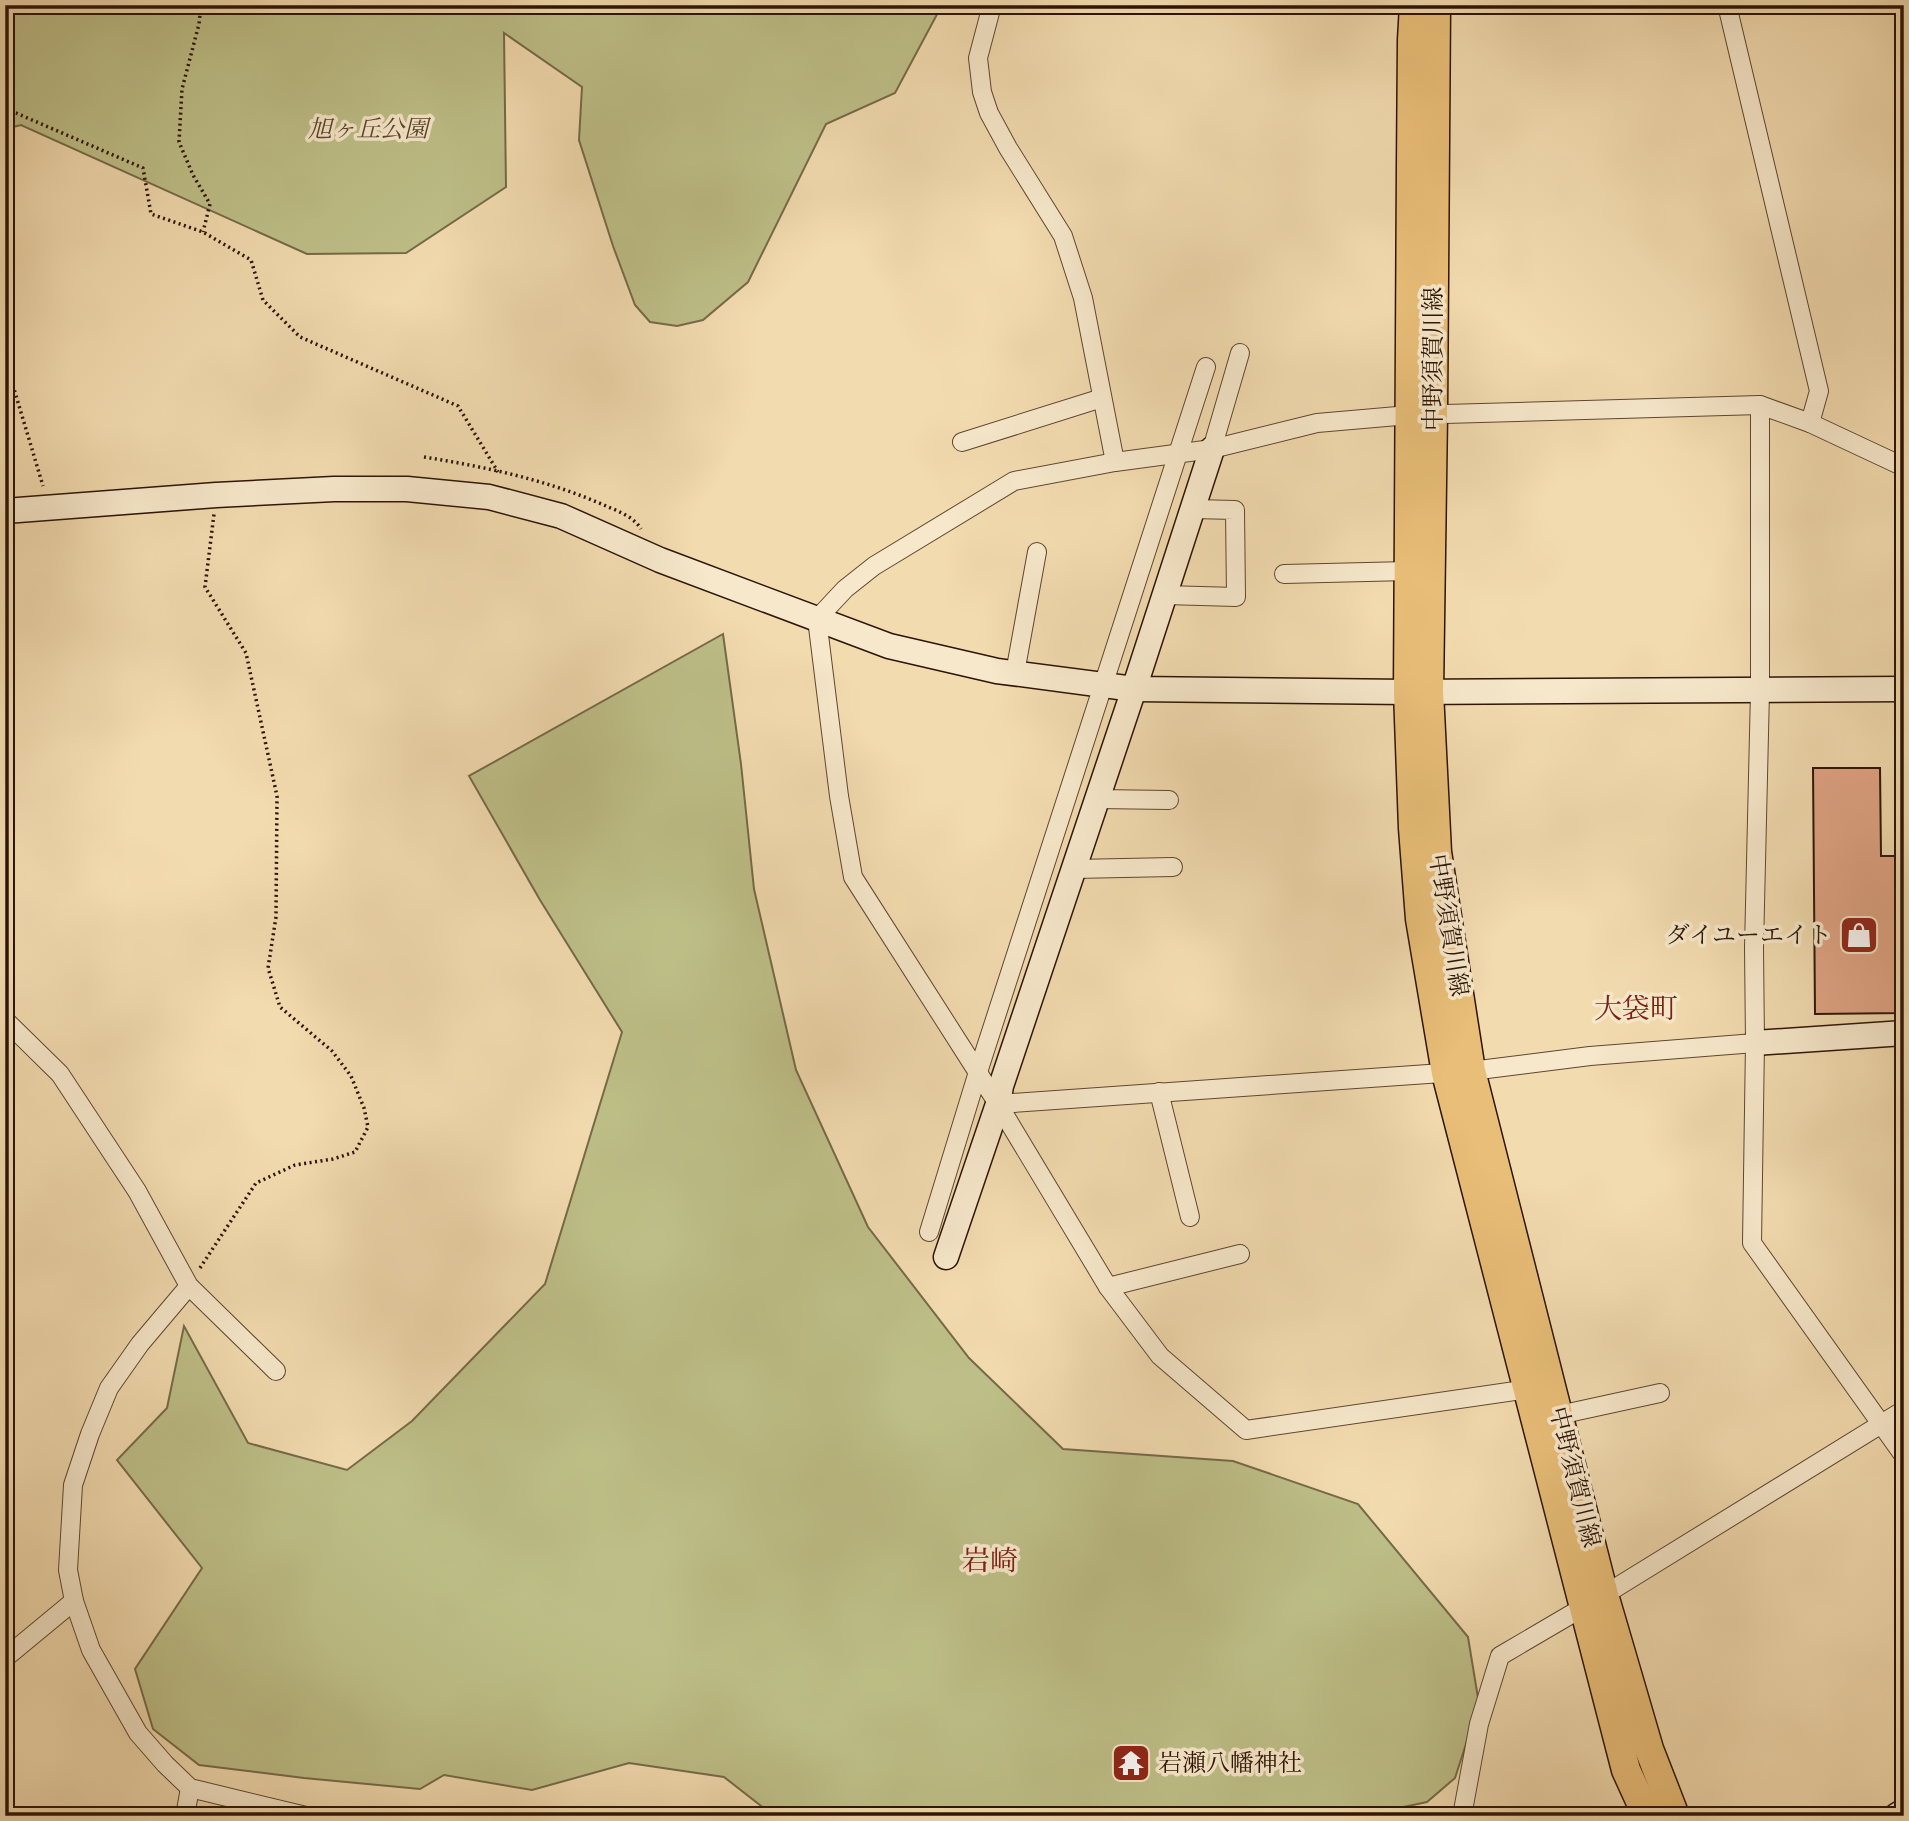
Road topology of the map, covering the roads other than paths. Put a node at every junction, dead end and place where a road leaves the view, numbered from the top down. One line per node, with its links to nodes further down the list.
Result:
1 (992, 5): 7 (street)
2 (1414, 5): 9 (main road, 中野須賀川線)
3 (1436, 5): 9 (main road, 中野須賀川線)
4 (1727, 5): 10 (street)
5 (1240, 354): 12 (street)
6 (1206, 367): 13 (street)
7 (1102, 398): 11 (street); 14 (street)
8 (1760, 405): 9 (street); 10 (street); 27 (street)
9 (1421, 414): 12 (street); 19 (main road, 中野須賀川線); 28 (main road, 中野須賀川線)
10 (1810, 423): 15 (street)
11 (962, 442)
12 (1212, 449): 13 (street); 16 (street)
13 (1178, 453): 14 (street); 24 (street)
14 (1115, 462): 22 (street)
15 (1904, 467)
16 (1192, 509): 21 (street); 21 (street)
17 (5, 511): 22 (street)
18 (1037, 552): 23 (street)
19 (1408, 570): 20 (street); 28 (main road, 中野須賀川線)
20 (1284, 574)
21 (1165, 595): 25 (street)
22 (817, 618): 23 (street); 36 (street)
23 (1015, 673): 24 (street)
24 (1104, 685): 25 (street); 36 (street)
25 (1134, 689): 28 (street); 29 (street)
26 (1904, 689): 27 (street)
27 (1760, 691): 28 (street); 35 (street)
28 (1418, 692): 37 (main road, 中野須賀川線)
29 (1097, 799): 30 (street); 32 (street)
30 (1169, 800)
31 (1173, 867): 32 (street)
32 (1074, 869): 39 (street)
33 (5, 1020): 44 (street)
34 (1904, 1033): 35 (street)
35 (1755, 1043): 37 (street); 51 (street)
36 (978, 1072): 39 (street); 41 (street)
37 (1459, 1072): 38 (street); 47 (main road, 中野須賀川線)
38 (1159, 1092): 39 (street); 40 (street)
39 (998, 1104): 43 (street); 45 (street)
40 (1190, 1217)
41 (929, 1232)
42 (1240, 1254): 45 (street)
43 (946, 1257)
44 (189, 1286): 46 (street); 53 (street)
45 (1108, 1287): 47 (street)
46 (276, 1371)
47 (1540, 1387): 50 (main road, 中野須賀川線); 54 (main road, 中野須賀川線)
48 (1660, 1393): 50 (street)
49 (1904, 1410): 51 (street)
50 (1559, 1415): 54 (main road, 中野須賀川線)
51 (1881, 1424): 52 (street); 54 (street)
52 (1904, 1457)
53 (74, 1601): 55 (street); 56 (street)
54 (1594, 1601): 60 (street); 61 (main road, 中野須賀川線); 62 (main road, 中野須賀川線)
55 (5, 1658)
56 (190, 1788): 58 (street); 59 (street)
57 (1904, 1811): 63 (street)
58 (185, 1816)
59 (303, 1816)
60 (1462, 1816)
61 (1647, 1816)
62 (1675, 1816)
63 (1896, 1816)

